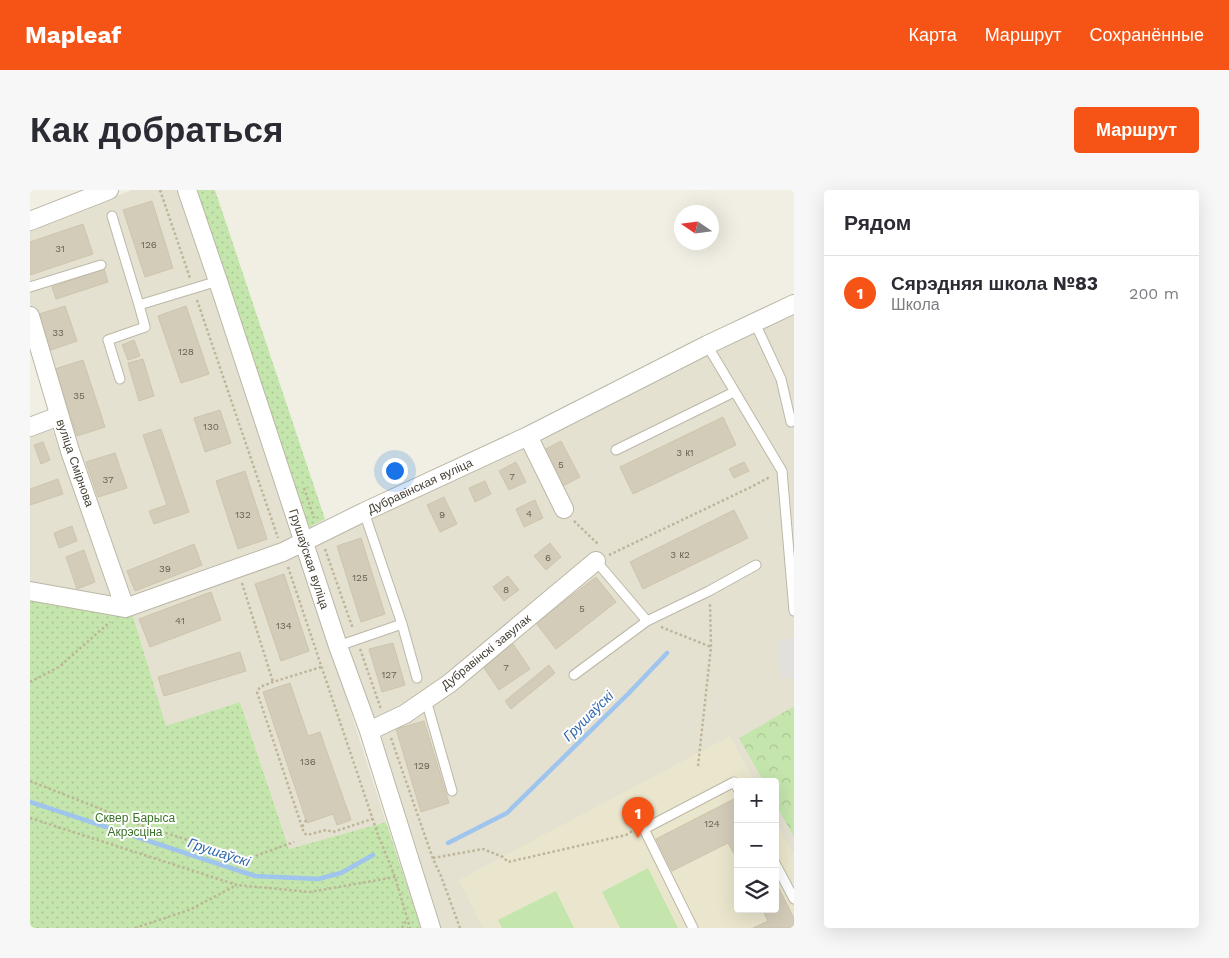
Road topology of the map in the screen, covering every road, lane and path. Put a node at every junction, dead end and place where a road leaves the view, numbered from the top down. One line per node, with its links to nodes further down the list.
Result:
1 (109, 190): 4 (street)
2 (187, 190): 6 (street, Грушаўская вуліца)
3 (112, 216): 9 (lane)
4 (30, 221)
5 (101, 265): 7 (lane)
6 (218, 281): 9 (lane); 26 (street, Грушаўская вуліца)
7 (30, 287)
8 (794, 304): 11 (street, Дубравінская вуліца)
9 (138, 305): 14 (lane)
10 (30, 316): 12 (street, вуліца Смірнова)
11 (755, 323): 13 (street, Дубравінская вуліца); 17 (lane)
12 (34, 341): 16 (street, вуліца Смірнова)
13 (707, 345): 15 (lane); 19 (street, Дубравінская вуліца)
14 (120, 379)
15 (734, 392): 20 (lane); 21 (lane)
16 (59, 416): 18 (street); 32 (street, вуліца Смірнова)
17 (791, 422)
18 (30, 427)
19 (528, 436): 23 (street); 24 (street, Дубравінская вуліца)
20 (616, 450)
21 (782, 471): 27 (path); 33 (lane)
22 (302, 480): 25 (path)
23 (564, 509): 27 (path)
24 (364, 512): 25 (street, Дубравінская вуліца); 35 (lane)
25 (320, 533): 26 (street, Дубравінская вуліца); 36 (path)
26 (303, 542): 32 (street, Дубравінская вуліца); 37 (street, Грушаўская вуліца)
27 (599, 555): 34 (lane); 44 (street, Дубравінскі завулак)
28 (756, 565): 31 (lane)
29 (244, 581): 43 (path)
30 (30, 591): 32 (street, Дубравінская вуліца)
31 (710, 591): 34 (lane); 38 (path)
32 (126, 608): 42 (path)
33 (794, 611)
34 (648, 621): 38 (path); 40 (lane)
35 (402, 624): 36 (lane); 41 (lane)
36 (357, 640): 37 (lane); 45 (path)
37 (338, 646): 46 (street, Грушаўская вуліца)
38 (711, 647): 47 (path)
39 (321, 667): 43 (path)
40 (574, 675)
41 (418, 678)
42 (30, 682)
43 (273, 682): 55 (path)
44 (426, 700): 45 (street, Дубравінскі завулак); 50 (lane)
45 (386, 723): 46 (street, Дубравінскі завулак); 57 (path)
46 (369, 731): 65 (street, Грушаўская вуліца)
47 (698, 766)
48 (30, 782): 56 (path)
49 (734, 782): 67 (lane)
50 (452, 792)
51 (30, 818): 60 (path)
52 (372, 819): 55 (path)
53 (306, 820): 55 (path)
54 (641, 826): 57 (path)
55 (302, 827)
56 (294, 842)
57 (433, 858): 66 (path)
58 (778, 868): 61 (lane)
59 (395, 877): 60 (path)
60 (237, 885): 63 (path)
61 (794, 900)
62 (407, 919): 64 (path)
63 (135, 928)
64 (402, 928)
65 (431, 928)
66 (460, 928)
67 (693, 928)

